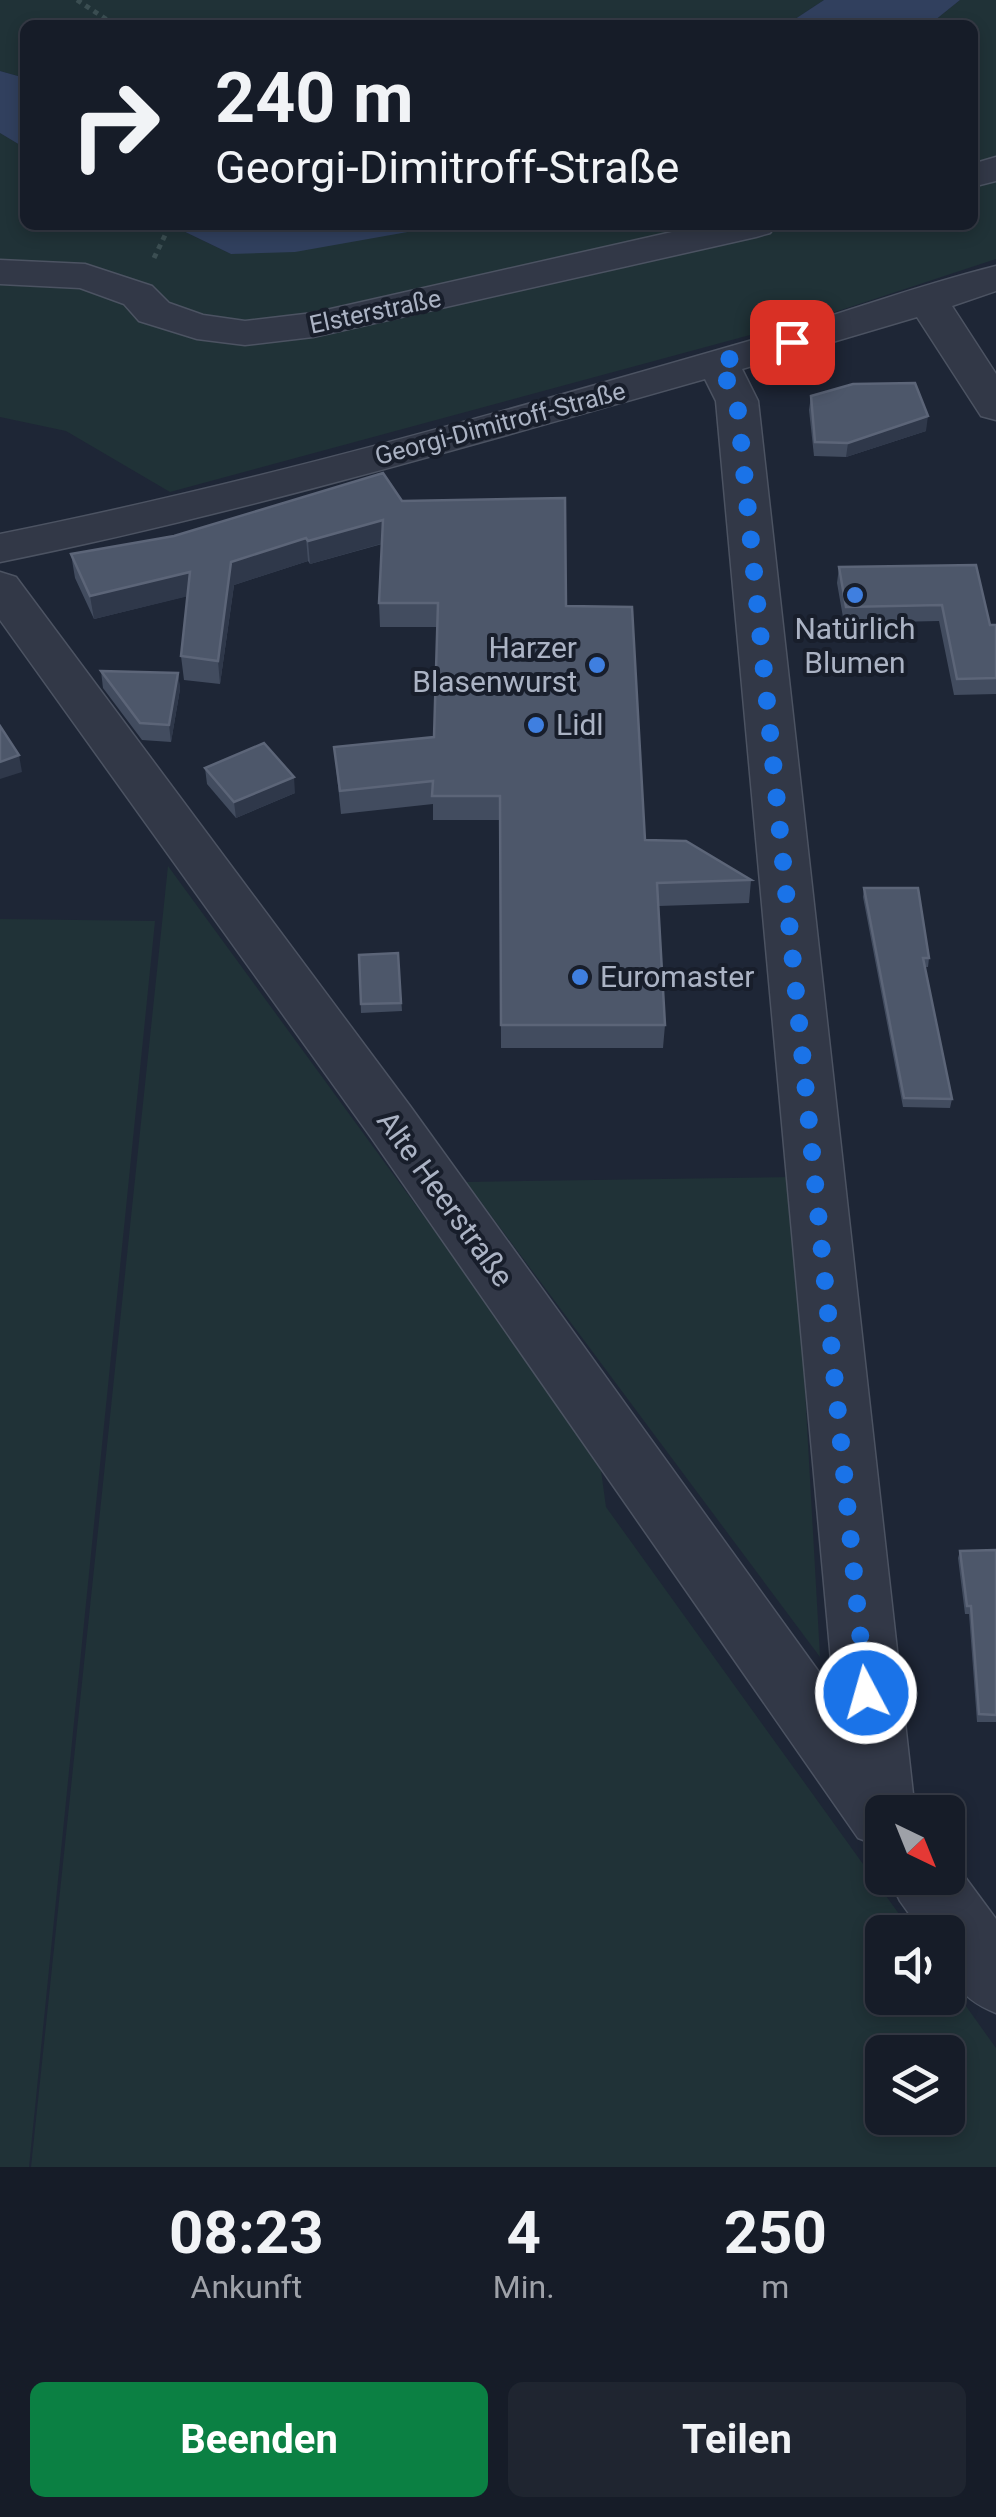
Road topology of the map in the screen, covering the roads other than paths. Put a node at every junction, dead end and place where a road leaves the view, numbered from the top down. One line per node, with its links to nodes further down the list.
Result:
1 (734, 230): 2 (street, Elsterstraße)
2 (0, 272)
3 (996, 278): 4 (street, Georgi-Dimitroff-Straße)
4 (928, 301): 5 (street, Georgi-Dimitroff-Straße); 6 (street)
5 (718, 362): 7 (street, Georgi-Dimitroff-Straße); 10 (street)
6 (996, 407)
7 (0, 548)
8 (0, 587): 9 (street, Alte Heerstraße)
9 (868, 1795)
10 (878, 1795)
11 (936, 1895): 12 (street)
12 (996, 1978)

